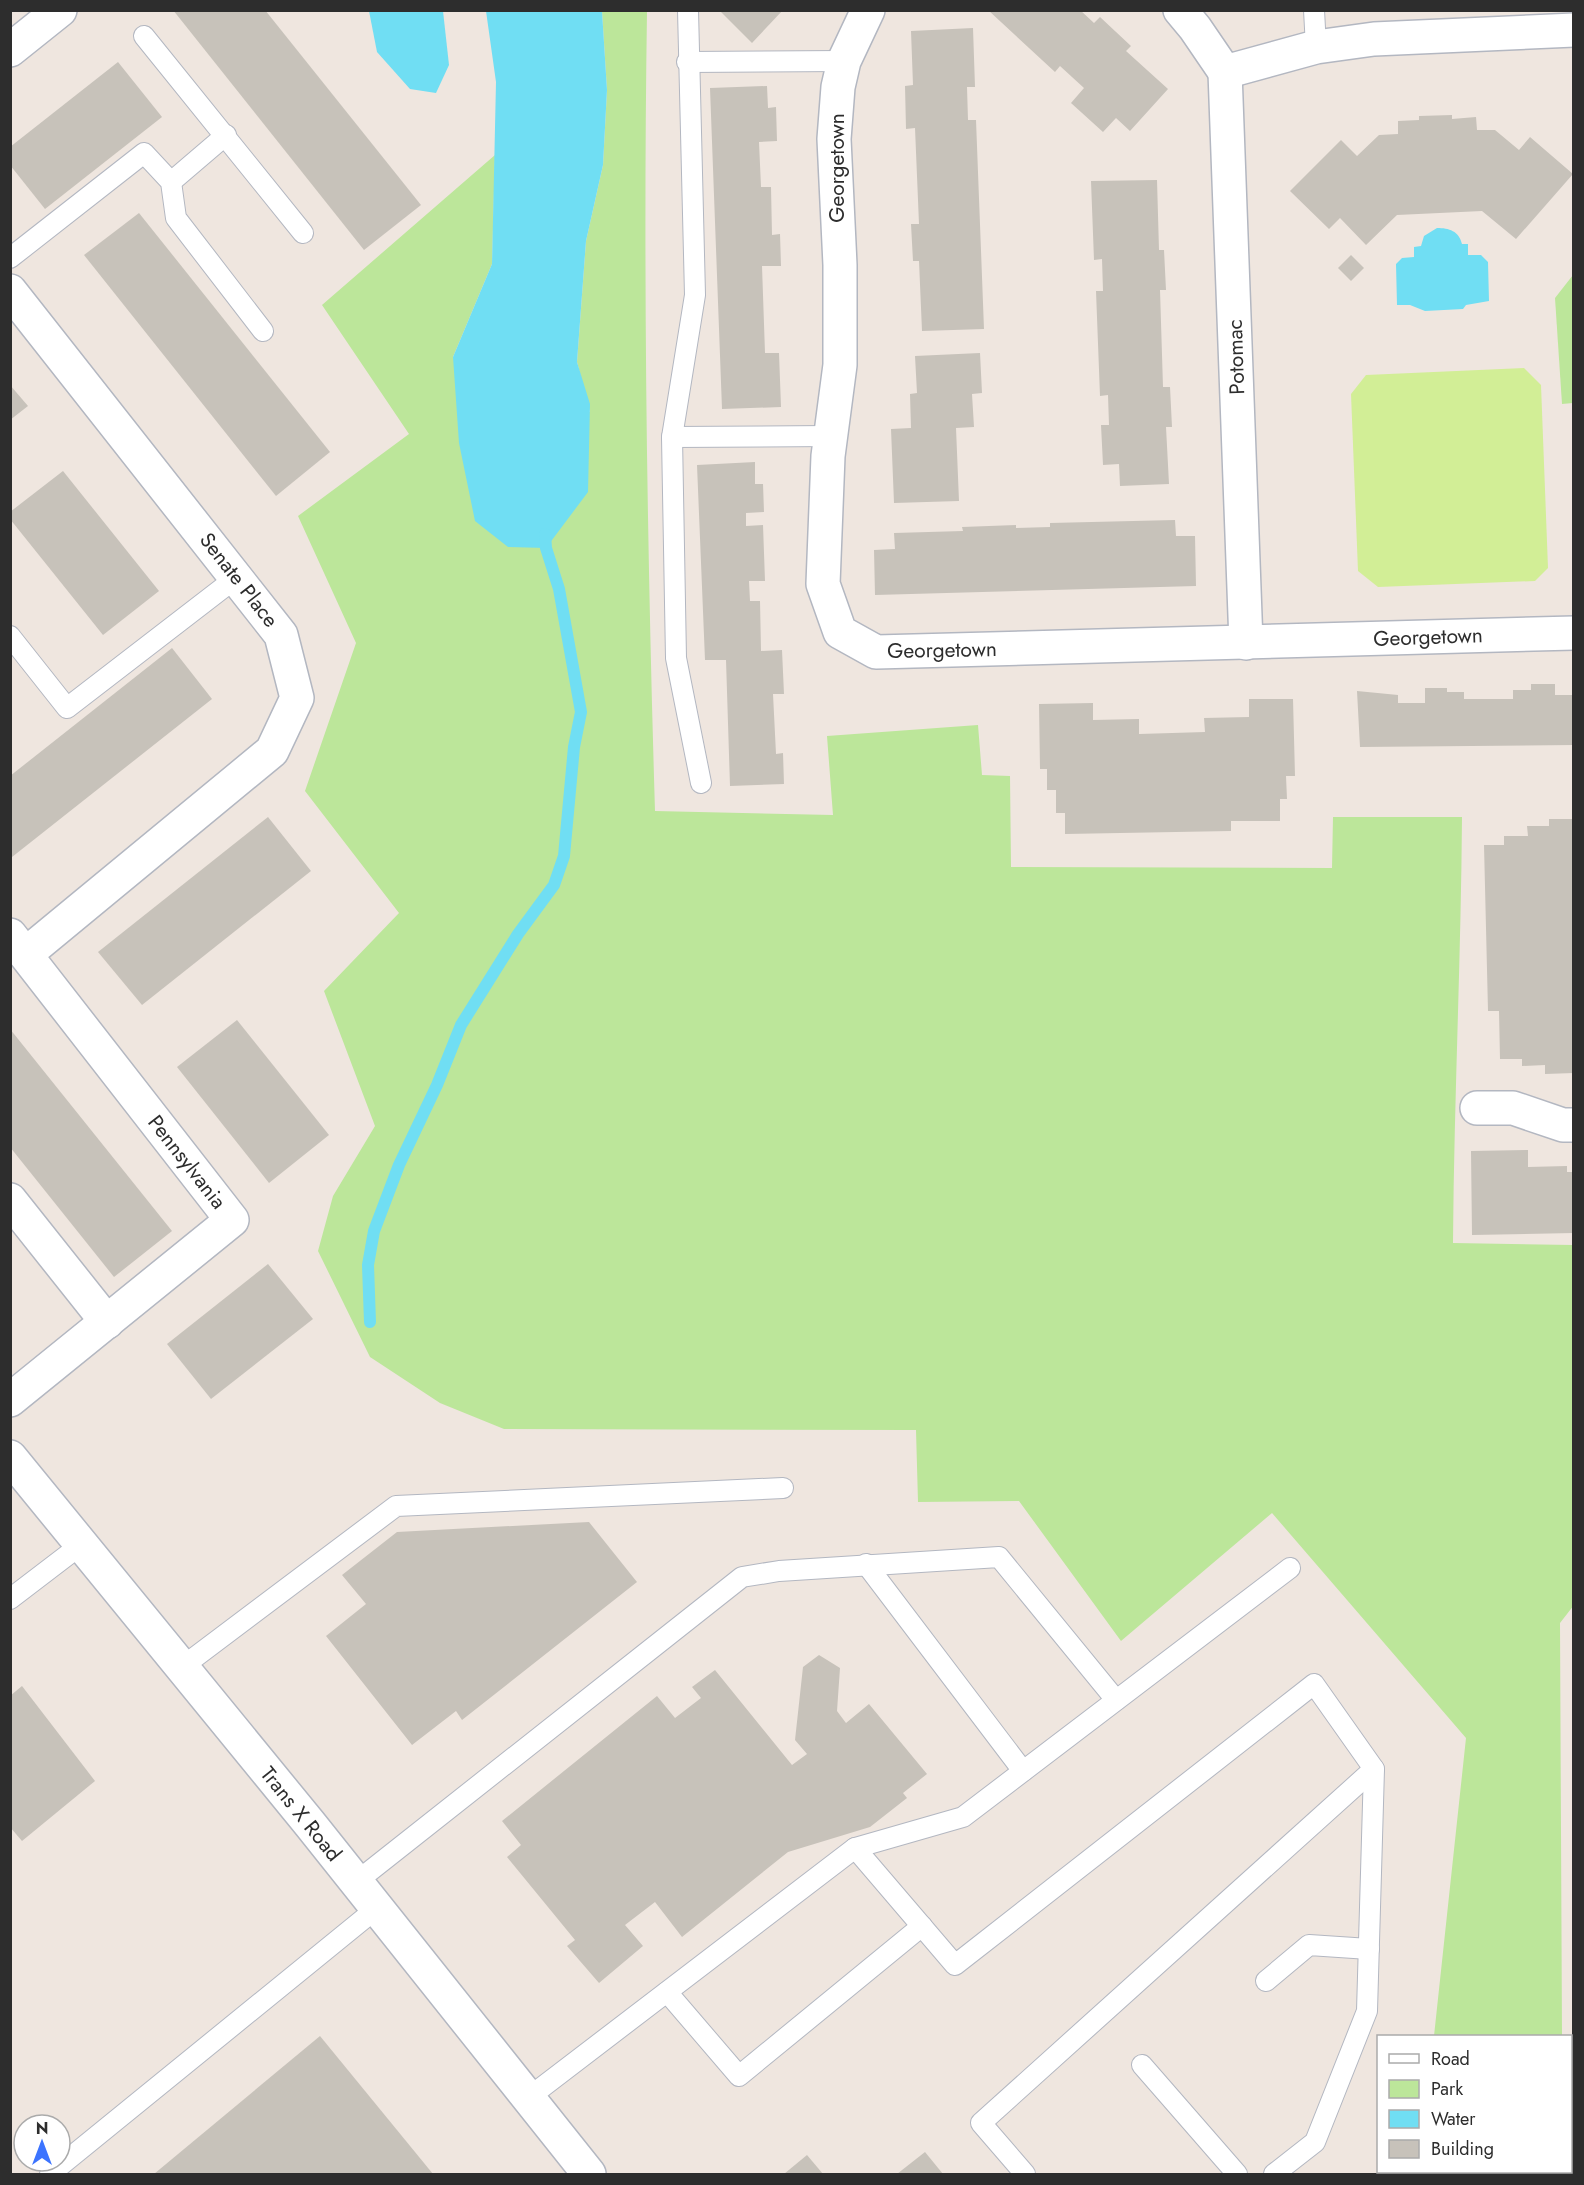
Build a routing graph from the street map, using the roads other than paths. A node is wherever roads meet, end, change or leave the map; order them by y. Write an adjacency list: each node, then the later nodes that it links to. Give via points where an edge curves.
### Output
1 (688, 10): 11 (lane)
2 (868, 10): 10 (street, Georgetown)
3 (1180, 10): 12 (street)
4 (1314, 10): 8 (lane)
5 (49, 14): 9 (street)
6 (1574, 30): 8 (street, via 1374,39)
7 (144, 36): 13 (lane)
8 (1316, 47): 12 (street)
9 (10, 50)
10 (844, 61): 11 (lane); 19 (street, Georgetown, via 834,139 840,365)
11 (687, 62): 20 (lane, via 695,295)
12 (1225, 72): 24 (street, Potomac)
13 (226, 135): 14 (lane); 15 (lane)
14 (171, 182): 16 (lane, via 144,153); 18 (lane, via 176,218)
15 (303, 233)
16 (10, 258)
17 (10, 291): 21 (street, Senate Place)
18 (263, 331)
19 (831, 436): 20 (lane); 24 (street, Georgetown, via 823,584 840,632 859,645 876,652)
20 (672, 437): 25 (lane, via 676,658)
21 (237, 577): 23 (lane, via 67,708); 26 (street, Senate Place, via 281,635 297,698 272,751)
22 (1574, 633): 24 (street, Georgetown)
23 (10, 636)
24 (1246, 643)
25 (701, 783)
26 (18, 945): 30 (street, Pennsylvania, via 232,1220)
27 (1477, 1108): 28 (street, via 1513,1108)
28 (1574, 1125)
29 (10, 1200): 30 (street)
30 (107, 1322): 31 (street, Pennsylvania)
31 (10, 1400)
32 (10, 1456): 34 (street, Trans X Road)
33 (783, 1488): 38 (lane, via 396,1506)
34 (82, 1544): 37 (lane); 38 (street, Trans X Road)
35 (866, 1564): 39 (lane, via 999,1557); 41 (lane); 43 (lane, via 742,1577)
36 (1290, 1568): 39 (lane)
37 (10, 1599)
38 (182, 1667): 43 (street, Trans X Road)
39 (1116, 1700): 41 (lane)
40 (1374, 1769): 45 (lane, via 1314,1684 955,1965); 46 (lane); 53 (lane, via 981,2123)
41 (1023, 1771): 42 (lane, via 963,1817)
42 (855, 1848): 45 (lane); 48 (lane)
43 (356, 1882): 44 (street, Trans X Road)
44 (377, 1908): 50 (street, Trans X Road); 51 (lane)
45 (922, 1926): 48 (lane, via 739,2076)
46 (1369, 1949): 47 (lane, via 1309,1944); 55 (lane, via 1367,2011 1315,2142)
47 (1266, 1981)
48 (667, 1992): 50 (lane)
49 (1142, 2065): 54 (lane)
50 (528, 2098): 52 (street, Trans X Road)
51 (50, 2175)
52 (589, 2175)
53 (1025, 2175)
54 (1237, 2175)
55 (1274, 2175)

